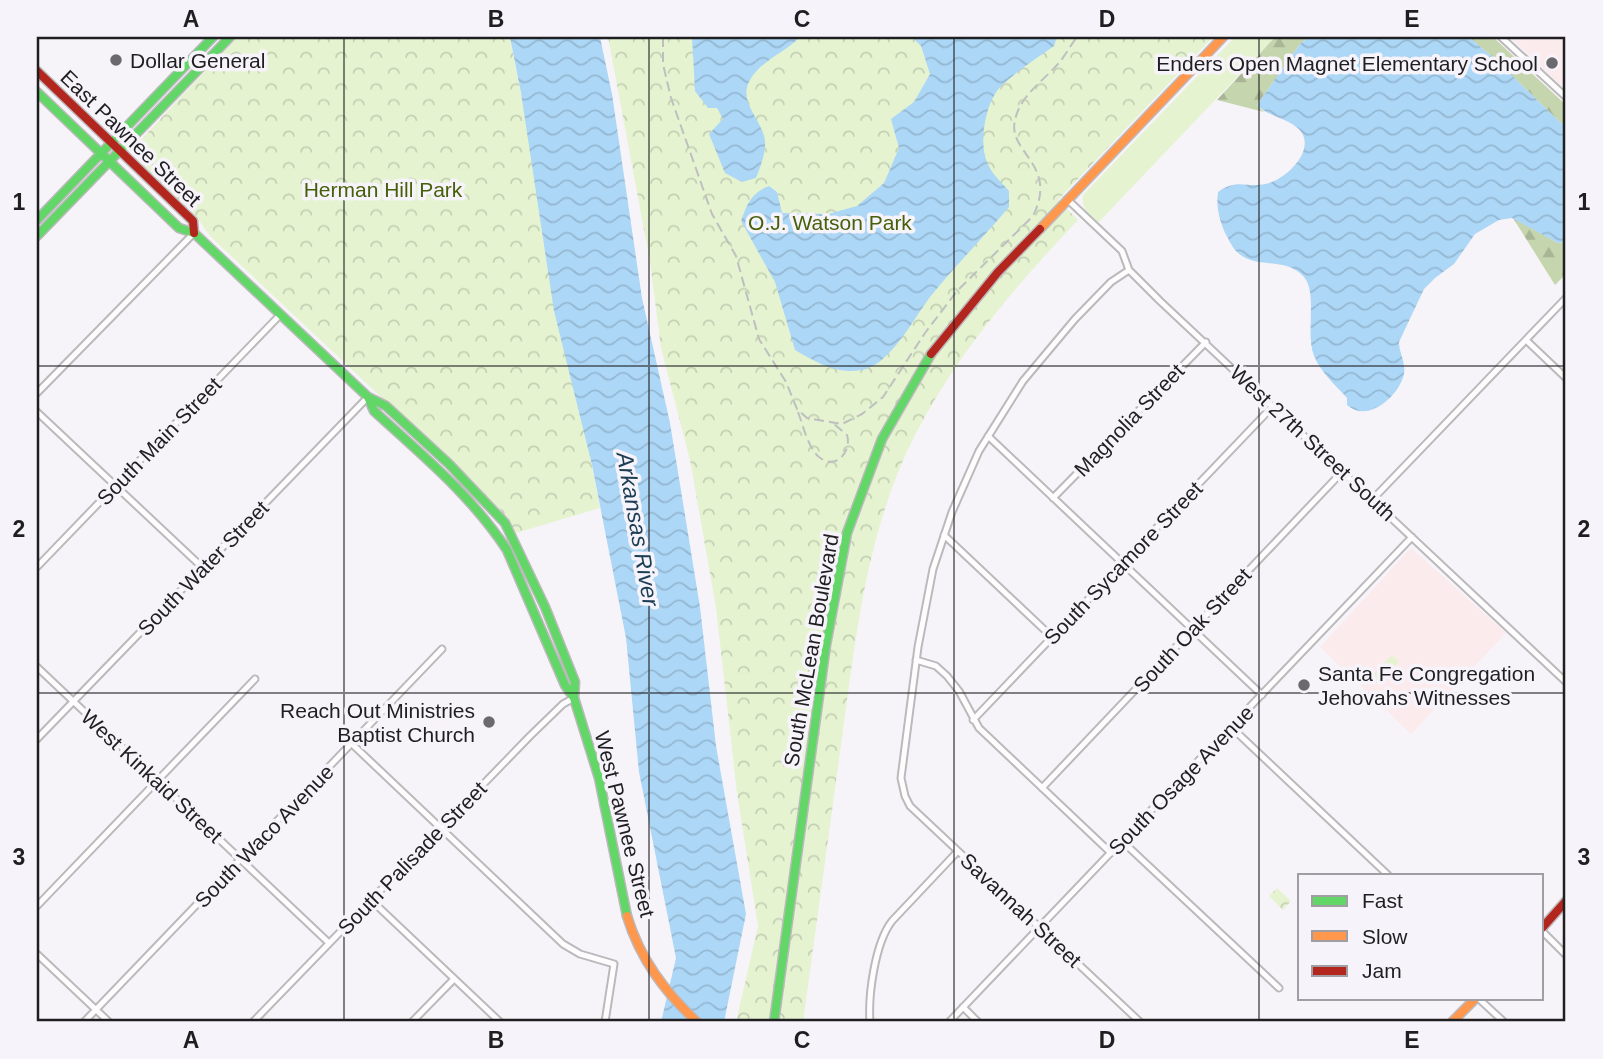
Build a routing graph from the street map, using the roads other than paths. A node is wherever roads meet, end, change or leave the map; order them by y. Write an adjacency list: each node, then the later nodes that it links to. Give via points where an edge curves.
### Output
1 (213, 37): 8 (main road)
2 (230, 37): 9 (main road)
3 (1223, 37): 12 (main road, South McLean Boulevard)
4 (1501, 37): 7 (street)
5 (37, 71): 8 (main road, East Pawnee Street)
6 (37, 92): 10 (main road, East Pawnee Street)
7 (1566, 97)
8 (111, 142): 9 (main road, East Pawnee Street); 10 (main road)
9 (121, 151): 11 (main road); 14 (main road, East Pawnee Street, via 193,221)
10 (99, 153): 11 (main road, East Pawnee Street); 13 (main road)
11 (108, 163): 14 (main road, East Pawnee Street, via 179,228); 15 (main road)
12 (1068, 199): 16 (street, West 27th Street South, via 1122,251); 80 (main road, South McLean Boulevard, via 936,345 882,439 847,533 826,645)
13 (37, 220)
14 (194, 233): 18 (main road, East Pawnee Street); 22 (street)
15 (37, 236)
16 (1129, 270): 20 (street, West 27th Street South); 26 (street, via 1075,319 1023,381)
17 (1566, 298): 19 (street)
18 (280, 315): 23 (main road, West Pawnee Street); 28 (street, South Main Street)
19 (1526, 340): 21 (street); 30 (street)
20 (1206, 342): 24 (street, West 27th Street South); 29 (street, Magnolia Street)
21 (1566, 378)
22 (37, 393)
23 (368, 397): 35 (street, South Water Street); 44 (main road, West Pawnee Street, via 386,406 505,523 575,682)
24 (1273, 406): 27 (street, West 27th Street South); 33 (street, South Sycamore Street)
25 (37, 412): 28 (street)
26 (988, 436): 29 (street); 31 (street)
27 (1342, 472): 30 (street, West 27th Street South); 36 (street, South Oak Street)
28 (115, 486): 34 (street, South Main Street); 35 (street)
29 (1053, 498): 33 (street)
30 (1372, 500): 32 (street, West 27th Street South)
31 (944, 535): 37 (street); 39 (street)
32 (1412, 537): 42 (street, West 27th Street South); 43 (street, South Osage Avenue)
33 (1122, 564): 36 (street); 37 (street, South Sycamore Street)
34 (37, 567)
35 (203, 568): 45 (street, South Water Street)
36 (1192, 629): 43 (street); 51 (street, South Oak Street)
37 (1052, 637): 46 (street, South Sycamore Street)
38 (443, 649): 49 (street, South Waco Avenue)
39 (916, 660): 46 (street, via 936,666 947,676); 54 (street, Savannah Street, via 901,778 910,806)
40 (37, 667): 45 (street, West Kinkaid Street)
41 (256, 679): 50 (street)
42 (1566, 682)
43 (1262, 695): 47 (street, South Osage Avenue)
44 (574, 698): 52 (street, South Palisade Street); 79 (main road, West Pawnee Street, via 599,778 628,919 647,964)
45 (74, 701): 48 (street, South Water Street); 50 (street, West Kinkaid Street)
46 (973, 720): 51 (street)
47 (1231, 727): 53 (street, South Osage Avenue); 57 (street)
48 (37, 739)
49 (352, 744): 52 (street); 56 (street, South Waco Avenue)
50 (158, 781): 56 (street, West Kinkaid Street); 60 (street)
51 (1042, 788): 55 (street)
52 (440, 828): 58 (street, South Palisade Street); 78 (street, via 563,944 614,964)
53 (1122, 841): 55 (street, South Osage Avenue); 68 (street)
54 (958, 851): 61 (street, Savannah Street); 81 (street, via 883,934)
55 (1111, 853): 61 (street, South Osage Avenue)
56 (241, 860): 64 (street, West Kinkaid Street); 72 (street, South Waco Avenue)
57 (1387, 874)
58 (371, 900): 64 (street, South Palisade Street); 67 (street)
59 (1566, 901): 62 (main road)
60 (37, 906)
61 (1040, 928): 71 (street, South Osage Avenue); 84 (street, Savannah Street)
62 (1544, 928)
63 (1544, 932): 66 (street)
64 (329, 943): 75 (street, South Palisade Street)
65 (37, 954): 72 (street)
66 (1566, 955)
67 (454, 979): 76 (street); 77 (street)
68 (1279, 988)
69 (1475, 1000): 85 (main road)
70 (1479, 1000): 86 (street)
71 (962, 1007): 82 (street, South Osage Avenue); 83 (street)
72 (96, 1010): 73 (street, South Waco Avenue); 74 (street)
73 (84, 1022)
74 (108, 1022)
75 (253, 1022)
76 (412, 1022)
77 (500, 1022)
78 (605, 1022)
79 (697, 1022)
80 (774, 1022)
81 (870, 1022)
82 (949, 1022)
83 (978, 1022)
84 (1140, 1022)
85 (1452, 1022)
86 (1504, 1022)

